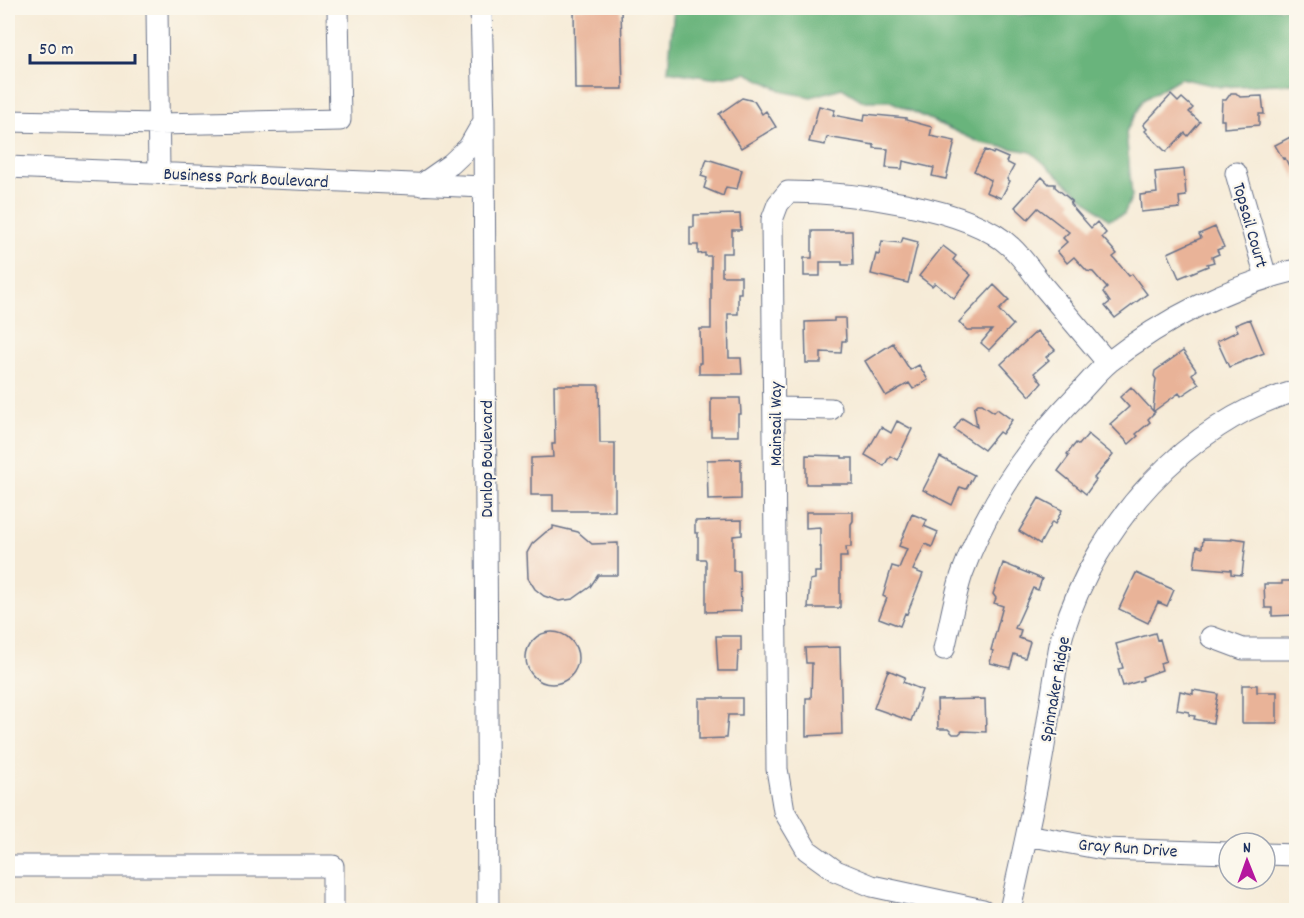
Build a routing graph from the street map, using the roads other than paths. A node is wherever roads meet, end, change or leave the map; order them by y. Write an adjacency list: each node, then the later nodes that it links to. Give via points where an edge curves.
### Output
1 (158, 8): 6 (street)
2 (338, 8): 6 (street, via 340,120)
3 (481, 8): 4 (street, Dunlop Boulevard)
4 (484, 120): 10 (street, via 469,147); 11 (street, Dunlop Boulevard)
5 (8, 121): 6 (street)
6 (160, 124): 8 (street)
7 (8, 167): 8 (street, Business Park Boulevard)
8 (159, 173): 10 (street, Business Park Boulevard)
9 (1236, 173): 13 (street, Topsail Court)
10 (421, 185): 11 (street, Business Park Boulevard)
11 (484, 187): 27 (street, Dunlop Boulevard)
12 (1296, 270): 13 (street)
13 (1266, 277): 14 (street, via 1189,311)
14 (1108, 363): 16 (street, Mainsail Way, via 1011,246 981,227 943,212 910,205 788,192 772,220); 19 (street, via 1034,442 997,498 962,576)
15 (1296, 391): 21 (street, Spinnaker Ridge, via 1247,410 1179,456 1128,509 1105,542 1081,584 1062,635)
16 (775, 408): 17 (street); 28 (street, Mainsail Way, via 777,769 784,811 807,850 836,872 872,886)
17 (831, 409)
18 (1211, 637): 20 (street, via 1243,649)
19 (944, 649)
20 (1296, 650)
21 (1027, 835): 22 (street, Gray Run Drive, via 1103,849); 29 (street, Spinnaker Ridge)
22 (1217, 853)
23 (1277, 854): 24 (street)
24 (1296, 855)
25 (8, 866): 26 (street, via 333,866)
26 (333, 910)
27 (488, 910)
28 (983, 910)
29 (1010, 910)

